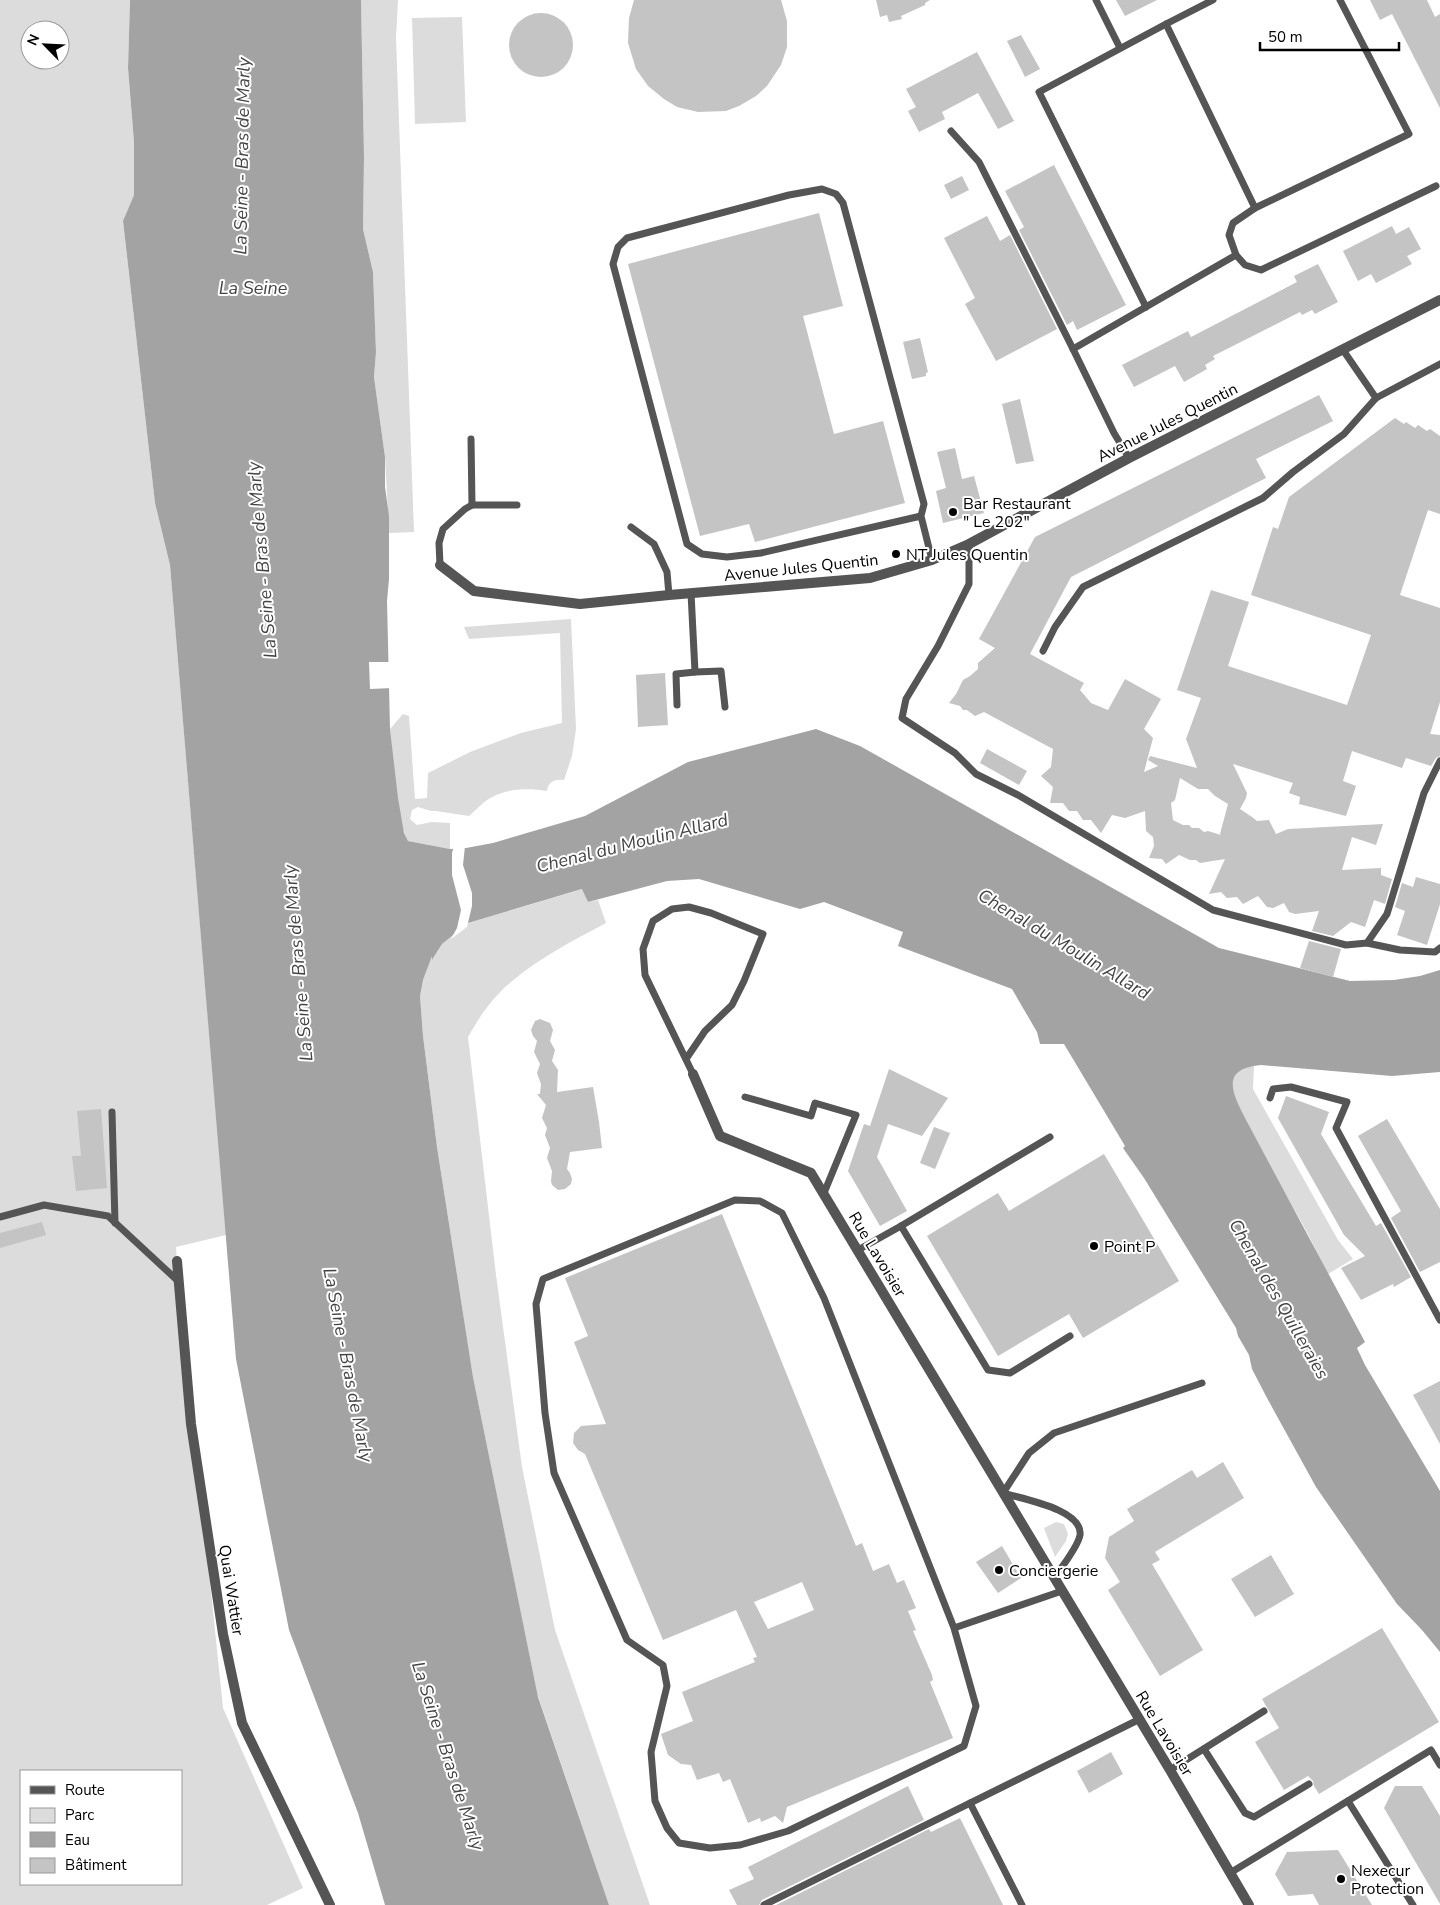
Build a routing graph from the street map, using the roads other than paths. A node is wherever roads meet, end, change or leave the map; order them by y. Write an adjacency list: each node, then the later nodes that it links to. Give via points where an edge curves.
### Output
1 (1096, 0): 5 (lane)
2 (1213, 0): 4 (lane)
3 (1340, 0): 8 (lane, via 1409,134)
4 (1166, 24): 5 (lane); 8 (lane)
5 (1120, 48): 11 (lane, via 1039,92)
6 (952, 130): 12 (lane, via 979,162)
7 (1436, 186): 9 (lane, via 1261,270 1245,265)
8 (1254, 208): 9 (lane, via 1232,223 1229,235)
9 (1236, 255): 11 (lane)
10 (1440, 300): 13 (street, Avenue Jules Quentin)
11 (1146, 307): 12 (lane)
12 (1073, 348): 17 (lane)
13 (1343, 350): 15 (lane); 17 (street, Avenue Jules Quentin)
14 (1440, 364): 15 (lane)
15 (1376, 398): 27 (lane, via 1344,434 1263,498 1083,588 1055,627)
16 (470, 439): 18 (lane)
17 (1129, 458): 22 (street, Avenue Jules Quentin)
18 (472, 505): 19 (lane); 24 (lane, via 443,529 439,543)
19 (517, 505)
20 (921, 516): 20 (lane, via 924,504 844,203 836,194 822,189 789,195 627,238 618,247 613,264 687,544 702,554 726,557 761,553); 23 (lane)
21 (631, 527): 26 (lane, via 654,544 667,572)
22 (970, 544): 23 (street, Avenue Jules Quentin); 32 (lane, via 969,584 938,646 906,699 902,718 955,753 976,774 1018,795 1213,910 1346,945)
23 (932, 560): 25 (street, Avenue Jules Quentin, via 870,578)
24 (440, 565): 26 (street, Avenue Jules Quentin, via 474,591 580,604)
25 (690, 593): 26 (street, Avenue Jules Quentin); 28 (lane)
26 (669, 595)
27 (1043, 651)
28 (695, 672): 29 (lane, via 676,674); 30 (lane, via 721,671)
29 (678, 705)
30 (725, 707)
31 (1440, 761): 32 (lane, via 1424,793 1387,914)
32 (1368, 943): 33 (lane, via 1400,950 1434,952)
33 (1440, 948)
34 (686, 1058): 34 (lane, via 732,1004 763,934 689,907 672,909 653,921 643,949 645,975); 35 (lane)
35 (693, 1074): 40 (street, Rue Lavoisier, via 720,1136 811,1173)
36 (745, 1097): 40 (lane, via 811,1116 815,1103 856,1115)
37 (1270, 1098): 47 (lane, via 1273,1089 1291,1087 1347,1102 1336,1128)
38 (112, 1112): 42 (lane)
39 (1050, 1136): 43 (lane)
40 (824, 1193): 44 (street, Rue Lavoisier)
41 (0, 1217): 42 (lane, via 44,1205 108,1216)
42 (116, 1223): 46 (lane)
43 (901, 1226): 44 (lane); 48 (lane, via 988,1370 1010,1373)
44 (858, 1250): 50 (street, Rue Lavoisier)
45 (177, 1261): 46 (street, Quai Wattier)
46 (178, 1282): 63 (street, Quai Wattier, via 191,1424 224,1634 242,1723)
47 (1440, 1320)
48 (1070, 1336)
49 (1202, 1383): 50 (lane, via 1054,1433 1029,1453)
50 (1003, 1493): 51 (street, Rue Lavoisier); 51 (lane, via 1059,1510 1075,1520 1080,1536)
51 (1054, 1578): 52 (street, Rue Lavoisier)
52 (1062, 1591): 53 (lane); 55 (street, Rue Lavoisier)
53 (954, 1628): 53 (lane, via 824,1298 782,1213 760,1201 734,1200 543,1279 536,1304 554,1473 627,1640 663,1665 667,1686 651,1752 655,1801 666,1828 679,1843 710,1848 740,1845 788,1831 964,1746 976,1706)
54 (1264, 1711): 56 (lane)
55 (1140, 1720): 58 (street, Rue Lavoisier); 61 (lane)
56 (1204, 1749): 58 (lane); 59 (lane, via 1245,1813 1254,1817)
57 (1440, 1765): 60 (lane, via 1431,1750)
58 (1170, 1770): 62 (street, Rue Lavoisier)
59 (1309, 1784)
60 (1348, 1801): 62 (lane); 67 (lane)
61 (970, 1803): 64 (lane); 65 (lane)
62 (1230, 1873): 66 (street, Rue Lavoisier)
63 (330, 1905)
64 (764, 1905)
65 (1022, 1905)
66 (1249, 1905)
67 (1413, 1905)

